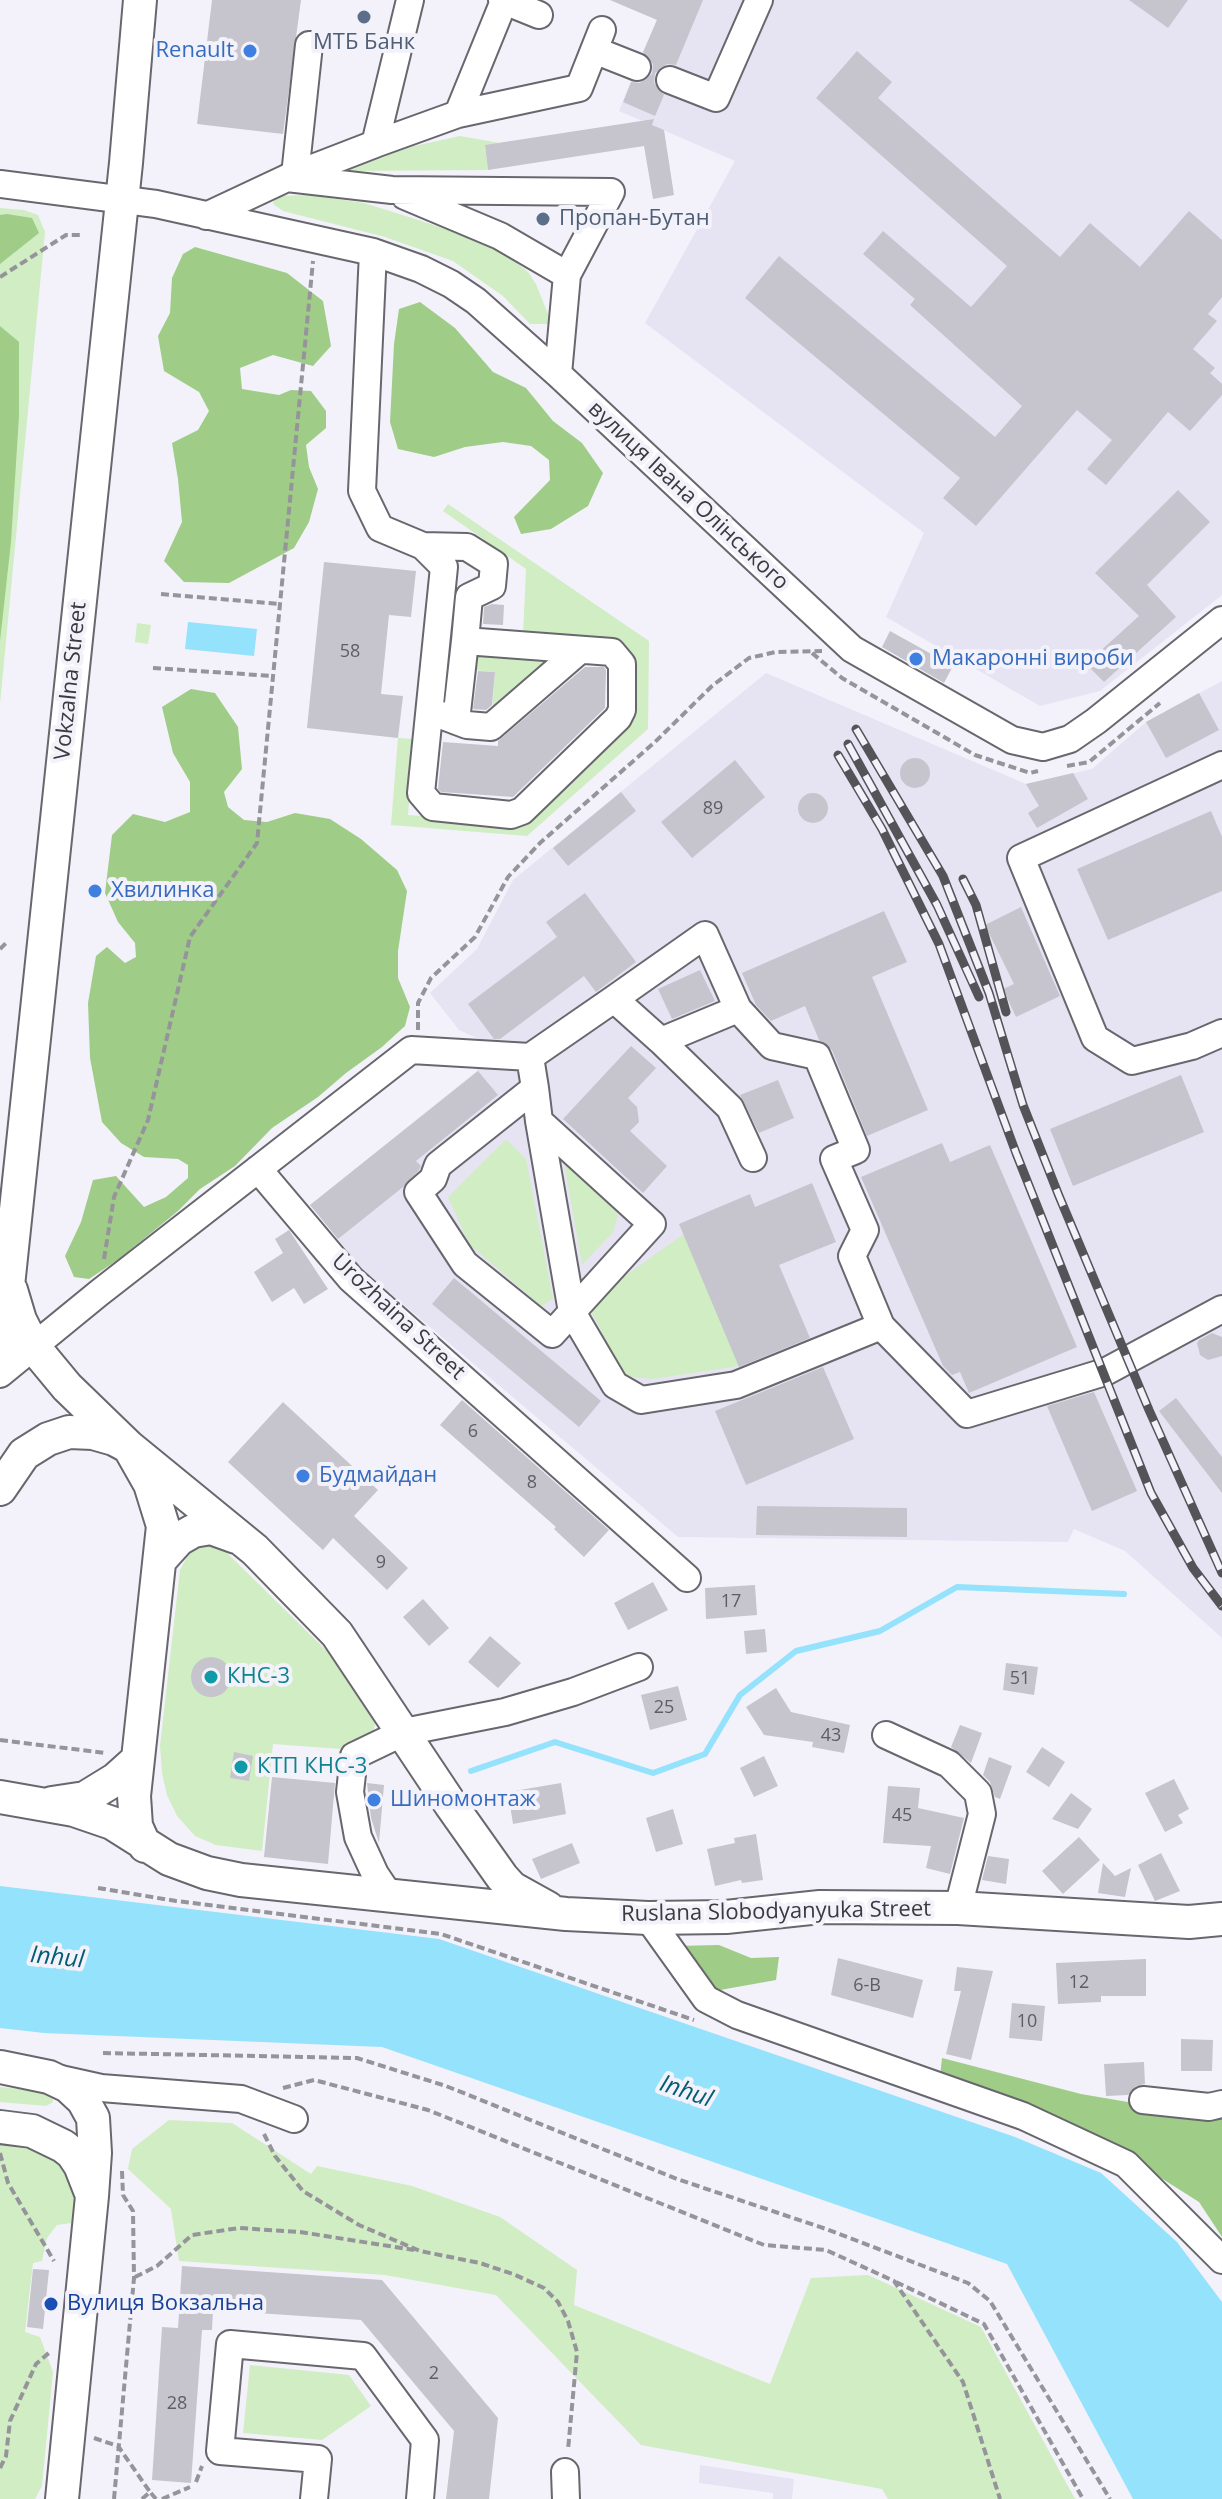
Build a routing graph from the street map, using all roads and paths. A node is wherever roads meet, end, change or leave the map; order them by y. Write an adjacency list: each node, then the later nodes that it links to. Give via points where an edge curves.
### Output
1 (140, 0): 14 (main road, Vokzalna Street)
2 (410, 0): 10 (street)
3 (503, 0): 5 (street); 9 (street)
4 (759, 0): 8 (street, via 716,98)
5 (539, 15)
6 (309, 45): 11 (street)
7 (637, 67): 9 (street, via 598,40 579,88)
8 (670, 80)
9 (458, 114): 10 (street)
10 (375, 144): 11 (street)
11 (291, 177): 13 (street); 15 (street)
12 (0, 184): 14 (street, вулиця Івана Олінського)
13 (392, 190): 19 (street, via 500,236); 19 (street, via 611,192)
14 (121, 200): 15 (street, вулиця Івана Олінського); 46 (main road, Vokzalna Street)
15 (206, 216): 17 (street, вулиця Івана Олінського)
16 (80, 235): 20 (path, via 66,235)
17 (315, 239): 18 (street, вулиця Івана Олінського); 24 (path)
18 (373, 252): 21 (street, вулиця Івана Олінського, via 421,269 476,301); 22 (street, via 362,491 380,528)
19 (567, 275): 21 (street)
20 (0, 277)
21 (558, 374): 27 (street, вулиця Івана Олінського)
22 (423, 546): 26 (street, via 467,547 494,564 492,586 469,597); 31 (street, via 444,567)
23 (161, 594): 24 (path)
24 (280, 604): 30 (path)
25 (1222, 620): 27 (street, вулиця Івана Олінського, via 1096,721 1070,739 1043,747 1012,740)
26 (465, 641): 28 (street); 32 (street)
27 (852, 649): 40 (path, via 749,658 712,686 508,877 475,937 431,978 418,1003 418,1034)
28 (580, 650): 31 (street, via 612,652 622,664 622,710 522,811 511,815 433,807 421,793); 32 (street, via 491,727)
29 (153, 668): 30 (path)
30 (273, 676): 47 (path, via 257,843 190,937 148,1120 114,1197)
31 (430, 711): 32 (street)
32 (456, 721)
33 (1222, 765): 38 (street, via 1021,858 1095,1038 1132,1061)
34 (6, 943): 35 (path)
35 (0, 949)
36 (614, 999): 37 (street, via 705,935); 39 (street); 41 (street)
37 (738, 1009): 39 (street); 50 (street, via 772,1046 817,1056 856,1150 834,1159 865,1230 852,1256)
38 (1222, 1033)
39 (661, 1041): 44 (street, via 730,1108)
40 (411, 1050): 41 (street); 45 (street)
41 (530, 1057): 42 (street)
42 (535, 1088): 43 (street); 49 (street, via 438,1165 433,1179 418,1192 465,1264 552,1334)
43 (539, 1121): 49 (street); 49 (street, via 652,1224)
44 (753, 1158)
45 (258, 1169): 47 (street); 58 (street, Urozhaina Street, via 351,1279)
46 (5, 1291): 51 (main road); 52 (main road, Vokzalna Street)
47 (99, 1293): 51 (street)
48 (1222, 1309): 50 (street, via 1105,1372 967,1414)
49 (572, 1312): 50 (street, via 615,1385 641,1400 736,1385)
50 (881, 1326)
51 (33, 1346): 53 (street); 54 (main road)
52 (0, 1362)
53 (0, 1374)
54 (129, 1447): 55 (main road, via 93,1433 69,1432 24,1454); 56 (main road); 57 (main road, via 158,1507)
55 (0, 1489)
56 (255, 1550): 57 (main road, via 231,1533 211,1528 179,1539); 60 (main road, via 337,1634)
57 (161, 1559): 63 (main road)
58 (687, 1578)
59 (639, 1667): 60 (street, via 505,1712)
60 (404, 1732): 68 (street, via 354,1756 350,1792 358,1837); 70 (main road, via 502,1877 530,1900)
61 (886, 1735): 69 (street, via 949,1764 978,1793 982,1814)
62 (0, 1740): 63 (path)
63 (127, 1758): 65 (main road, via 116,1779 85,1798); 66 (main road, via 136,1826)
64 (0, 1797): 65 (main road)
65 (40, 1803): 66 (main road, Ruslana Slobodyanyuka Street, via 112,1823)
66 (145, 1846): 68 (main road, Ruslana Slobodyanyuka Street, via 179,1863 241,1880)
67 (98, 1888): 73 (path, via 441,1934 706,2024)
68 (389, 1895): 70 (main road, Ruslana Slobodyanyuka Street)
69 (958, 1908): 71 (main road, Ruslana Slobodyanyuka Street, via 820,1907); 72 (main road, Ruslana Slobodyanyuka Street, via 1145,1921)
70 (566, 1914): 71 (main road, Ruslana Slobodyanyuka Street)
71 (648, 1918): 73 (street, via 706,1999)
72 (1222, 1919)
73 (737, 2015): 88 (street, via 1023,2116 1126,2164)
74 (103, 2053): 108 (path, via 357,2058 446,2086 677,2179 968,2283 990,2301)
75 (0, 2067): 76 (main road)
76 (49, 2077): 77 (street, via 101,2088); 85 (main road, via 68,2086 93,2118)
77 (241, 2099): 80 (street); 87 (path, via 303,2191 359,2225); 91 (path, via 314,2080 428,2110 764,2245 826,2250)
78 (1143, 2100): 79 (street)
79 (1222, 2104)
80 (294, 2119)
81 (0, 2127): 85 (main road, via 32,2131 63,2146 80,2165)
82 (0, 2152): 84 (path)
83 (0, 2182): 84 (path)
84 (8, 2183): 89 (path)
85 (92, 2196): 99 (main road)
86 (133, 2211): 90 (path)
87 (420, 2251): 90 (path, via 239,2228 192,2235 157,2266); 96 (path, via 513,2274 544,2288 558,2302 577,2352)
88 (1222, 2260)
89 (54, 2261)
90 (134, 2278): 94 (path)
91 (894, 2281): 106 (path, via 963,2382); 107 (path, via 984,2324)
92 (53, 2350): 95 (path, via 36,2364 10,2421)
93 (88, 2437): 94 (path)
94 (118, 2446): 98 (path); 100 (path)
95 (0, 2468)
96 (565, 2472): 105 (street)
97 (190, 2487): 102 (path)
98 (150, 2492): 101 (path); 102 (path)
99 (62, 2499)
100 (114, 2499)
101 (142, 2499)
102 (159, 2499)
103 (314, 2499): 104 (street, via 318,2459 220,2451 230,2344 363,2356 425,2440)
104 (420, 2499)
105 (566, 2499)
106 (1000, 2499)
107 (1083, 2499)
108 (1110, 2499)

